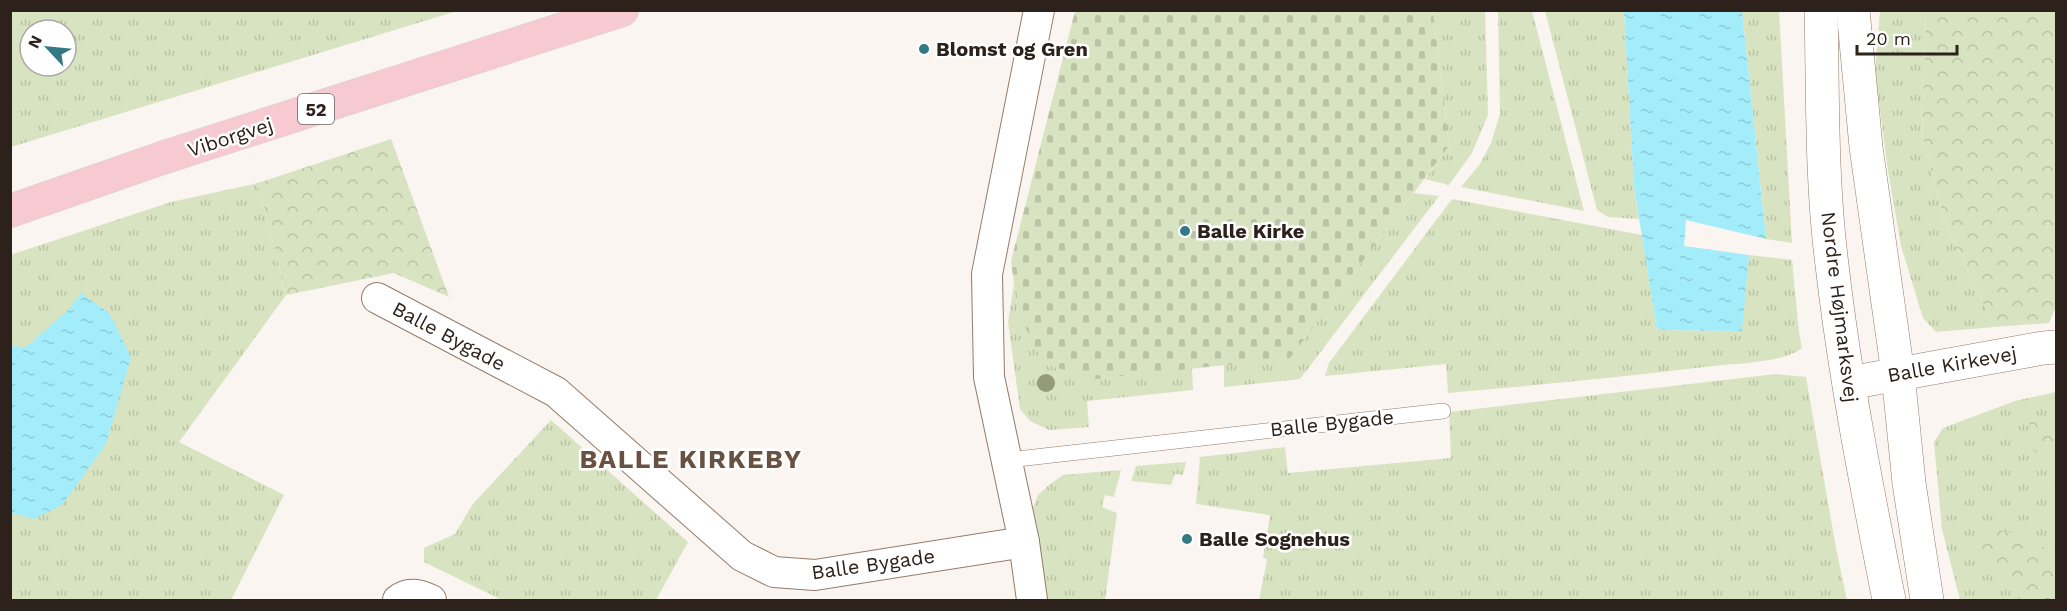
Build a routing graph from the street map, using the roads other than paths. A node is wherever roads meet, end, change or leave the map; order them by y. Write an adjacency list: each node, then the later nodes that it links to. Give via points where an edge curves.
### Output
1 (622, 10): 5 (main road, Viborgvej / 52)
2 (1039, 10): 11 (street, via 987,274 989,376)
3 (1821, 10): 9 (street, Nordre Højmarksvej, via 1831,263)
4 (1853, 10): 8 (street, via 1866,147)
5 (10, 211)
6 (377, 298): 12 (street, Balle Bygade, via 556,392 742,556 774,572 815,575)
7 (2056, 347): 8 (street, Balle Kirkevej)
8 (1898, 374): 9 (street, Balle Kirkevej); 17 (street)
9 (1849, 383): 16 (street, Nordre Højmarksvej)
10 (1443, 411): 11 (lane, Balle Bygade)
11 (1008, 459): 12 (street)
12 (1024, 542): 15 (street)
13 (398, 600): 14 (street, via 418,594)
14 (431, 600)
15 (1032, 600)
16 (1889, 600)
17 (1927, 600)

